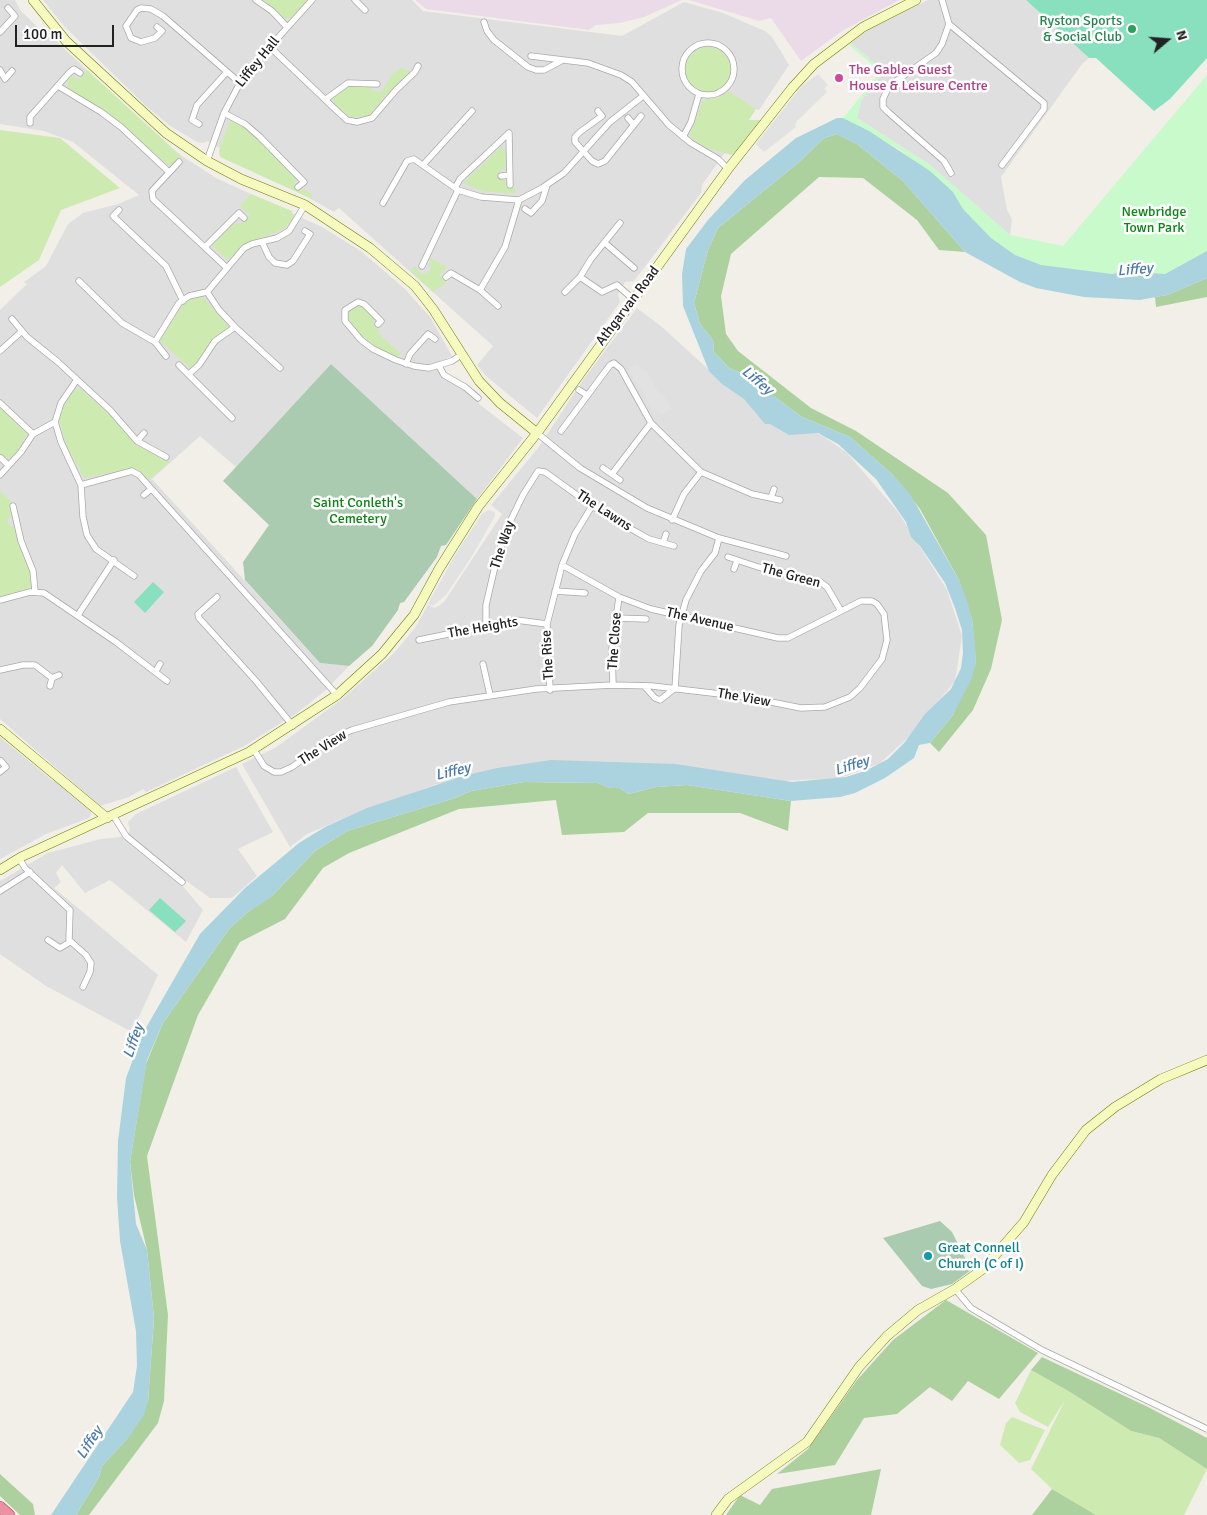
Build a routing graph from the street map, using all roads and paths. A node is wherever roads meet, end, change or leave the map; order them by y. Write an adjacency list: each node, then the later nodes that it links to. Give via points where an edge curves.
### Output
1 (33, 0): 38 (street, via 66,41 118,90 166,133)
2 (256, 0): 12 (street, via 272,11)
3 (312, 0): 12 (street, Liffey Hall)
4 (355, 0): 8 (street)
5 (916, 0): 44 (street, Athgarvan Road, via 863,27 814,64)
6 (942, 0): 10 (street)
7 (8, 8): 13 (street, via 15,16)
8 (365, 10)
9 (484, 22): 16 (street, via 486,31 494,40 536,70 544,70)
10 (948, 24): 42 (street, via 1044,103 1044,109); 43 (street, via 936,53 889,86 883,99 883,107)
11 (157, 27): 21 (street, via 162,31 155,38 141,42 131,38 126,26 137,10 151,9 186,35)
12 (286, 27): 14 (street, Liffey Hall)
13 (0, 32)
14 (270, 47): 22 (street, Liffey Hall); 27 (street)
15 (532, 56): 16 (street)
16 (563, 60): 26 (street, via 611,70 632,82)
17 (418, 66): 27 (street, via 372,118 356,122 347,120)
18 (0, 70): 19 (street, via 5,79)
19 (12, 71)
20 (80, 73): 24 (street, via 74,70)
21 (226, 73): 22 (street); 34 (street, via 197,105 192,120)
22 (240, 83): 30 (street, Liffey Hall)
23 (377, 84): 27 (street, via 348,83)
24 (58, 86): 33 (street, via 30,117); 45 (street, via 121,127)
25 (699, 94): 25 (street, via 683,78 683,61 700,44 717,44 730,54 733,78 718,94); 36 (street, via 691,122)
26 (643, 96): 36 (street); 37 (street, via 610,122)
27 (326, 99)
28 (472, 111): 41 (street)
29 (598, 111): 37 (street, via 602,116 575,137 575,142)
30 (224, 113): 38 (street, Liffey Hall); 51 (street, via 238,119 260,137 304,182)
31 (641, 116): 35 (street)
32 (628, 118): 35 (street)
33 (30, 123)
34 (199, 124)
35 (634, 125): 37 (street, via 601,164 592,161)
36 (682, 137): 44 (street, via 718,159)
37 (584, 152): 50 (street)
38 (207, 161): 55 (street)
39 (178, 162): 45 (street)
40 (953, 163): 43 (street)
41 (423, 165): 52 (street); 54 (street, via 414,159 407,161)
42 (1002, 165)
43 (947, 166): 46 (street)
44 (728, 170): 73 (street, Athgarvan Road)
45 (169, 172): 63 (street, via 152,191 153,199)
46 (951, 173)
47 (510, 175): 48 (street); 49 (street); 52 (street, via 508,133 460,179)
48 (501, 176)
49 (510, 185)
50 (547, 185): 53 (street); 56 (street, via 542,202 531,213)
51 (298, 187)
52 (457, 189): 53 (street, via 481,197); 64 (street)
53 (519, 200): 70 (street, via 505,247)
54 (383, 203)
55 (305, 205): 61 (street, via 289,231); 83 (street, via 370,248 415,286)
56 (525, 209)
57 (119, 210): 74 (street, via 113,216 166,266)
58 (244, 218): 63 (street, via 239,213)
59 (620, 223): 62 (street)
60 (305, 231): 61 (street, via 310,234 287,265 275,263)
61 (262, 242): 66 (street, via 244,248)
62 (605, 243): 65 (street); 68 (street)
63 (205, 248): 66 (street)
64 (422, 266)
65 (631, 267)
66 (227, 268): 71 (street)
67 (446, 277): 70 (street, via 451,273)
68 (580, 277): 72 (street); 73 (street, via 597,291 617,285)
69 (79, 281): 81 (street, via 122,323)
70 (480, 290): 75 (street)
71 (207, 292): 74 (street); 78 (street)
72 (566, 292)
73 (634, 299): 99 (street, Athgarvan Road)
74 (183, 301): 81 (street)
75 (498, 306)
76 (12, 319): 79 (street)
77 (378, 324): 85 (street, via 381,321 364,304 353,304 345,310 345,321 361,340)
78 (235, 327): 88 (street); 89 (street, via 215,341)
79 (21, 332): 82 (street); 90 (street)
80 (435, 339): 85 (street, via 428,334 410,354)
81 (155, 342): 84 (street)
82 (0, 351)
83 (461, 355): 87 (street); 99 (street, via 492,395)
84 (166, 356)
85 (406, 364): 87 (street, via 429,368)
86 (179, 365): 89 (street)
87 (439, 366): 93 (street, via 444,375)
88 (280, 368)
89 (189, 374): 95 (street, via 194,383)
90 (76, 381): 96 (street, via 61,403); 102 (street, via 110,410)
91 (579, 390): 92 (street)
92 (587, 395): 97 (street, via 610,365 618,365); 98 (street)
93 (478, 398)
94 (0, 403): 101 (street)
95 (232, 418)
96 (54, 422): 101 (street); 112 (street)
97 (650, 423): 108 (street); 109 (street)
98 (561, 431)
99 (537, 432): 121 (street, via 596,479); 162 (street, Athgarvan Road, via 478,507 414,615 382,654)
100 (144, 433): 102 (street)
101 (33, 434): 105 (street)
102 (137, 441): 103 (street)
103 (166, 456)
104 (1, 458): 105 (street)
105 (8, 465): 110 (street)
106 (603, 468): 109 (street)
107 (538, 472): 119 (street, The Lawns, via 549,475); 146 (street, The Way, via 506,528 488,597)
108 (701, 472): 116 (street, via 752,494); 121 (street, via 684,494)
109 (612, 474): 111 (street)
110 (0, 475)
111 (620, 480)
112 (81, 485): 113 (street, via 132,471); 129 (street, via 87,535 96,549)
113 (151, 489): 115 (street); 162 (street)
114 (774, 489): 116 (street)
115 (144, 495)
116 (771, 498): 117 (street)
117 (780, 500)
118 (13, 506): 120 (street)
119 (592, 506): 125 (street, The Lawns); 131 (street, The Rise)
120 (15, 520): 122 (street); 134 (street, via 33,571)
121 (672, 520): 124 (street)
122 (8, 522)
123 (666, 534): 125 (street)
124 (719, 538): 128 (street); 142 (street, via 715,553 693,585)
125 (663, 543): 126 (street, The Lawns)
126 (674, 546)
127 (728, 556): 130 (street, The Green)
128 (786, 556)
129 (114, 560): 133 (street); 141 (street)
130 (737, 561): 132 (street); 140 (street, The Green, via 819,581 827,587)
131 (562, 565): 135 (street, The Rise); 138 (street, The Avenue)
132 (734, 569)
133 (134, 576)
134 (35, 591): 139 (street); 141 (street, via 51,596)
135 (555, 592): 136 (street); 145 (street, The Rise)
136 (585, 593)
137 (218, 597): 164 (street, via 198,614 199,618)
138 (619, 597): 142 (street, The Avenue); 143 (street, The Close)
139 (0, 600)
140 (841, 611): 142 (street, The Avenue, via 783,638); 160 (street, The View, via 861,601 872,601 884,614 888,631 885,649 876,669 850,697 825,707 801,708 746,697)
141 (78, 615): 153 (street)
142 (681, 616): 160 (street)
143 (615, 618): 144 (street); 157 (street, The Close)
144 (646, 619)
145 (547, 624): 146 (street, The Heights, via 516,620); 161 (street, The Rise)
146 (486, 626): 148 (street, The Heights)
147 (434, 628): 148 (street)
148 (435, 636): 149 (street, The Heights)
149 (419, 640)
150 (160, 664): 153 (street)
151 (483, 664): 163 (street)
152 (0, 670): 155 (street, via 23,664 35,665)
153 (156, 671): 156 (street)
154 (59, 675): 155 (street)
155 (52, 678): 158 (street)
156 (167, 681)
157 (613, 685): 159 (street, The View); 161 (street, The View)
158 (50, 686)
159 (644, 686): 160 (street, The View); 160 (street, via 660,700)
160 (675, 689)
161 (550, 690): 163 (street, The View)
162 (337, 695): 164 (street, Athgarvan Road)
163 (490, 695): 166 (street, The View, via 434,706 352,730 333,738 281,772 264,766)
164 (293, 726): 166 (street, Athgarvan Road)
165 (0, 728): 169 (street)
166 (254, 750): 169 (street, Athgarvan Road)
167 (1, 761): 168 (street, via 6,767)
168 (0, 772)
169 (110, 816): 170 (street, Athgarvan Road); 173 (street, via 126,836)
170 (19, 858): 171 (street, Athgarvan Road); 172 (street)
171 (0, 870)
172 (30, 872): 174 (street); 176 (street, via 70,910 67,935)
173 (182, 882)
174 (0, 891)
175 (48, 940): 176 (street, via 60,948)
176 (70, 942): 177 (street, via 91,963)
177 (83, 986)
178 (1207, 1060): 179 (street, via 1161,1079 1115,1107 1086,1130 1052,1175 1024,1222 984,1268)
179 (955, 1289): 180 (street, via 971,1308 1042,1350); 183 (street, via 918,1310 887,1336 859,1367 807,1442 728,1499)
180 (1207, 1429)
181 (0, 1507): 182 (highway)
182 (9, 1515)
183 (716, 1515)

